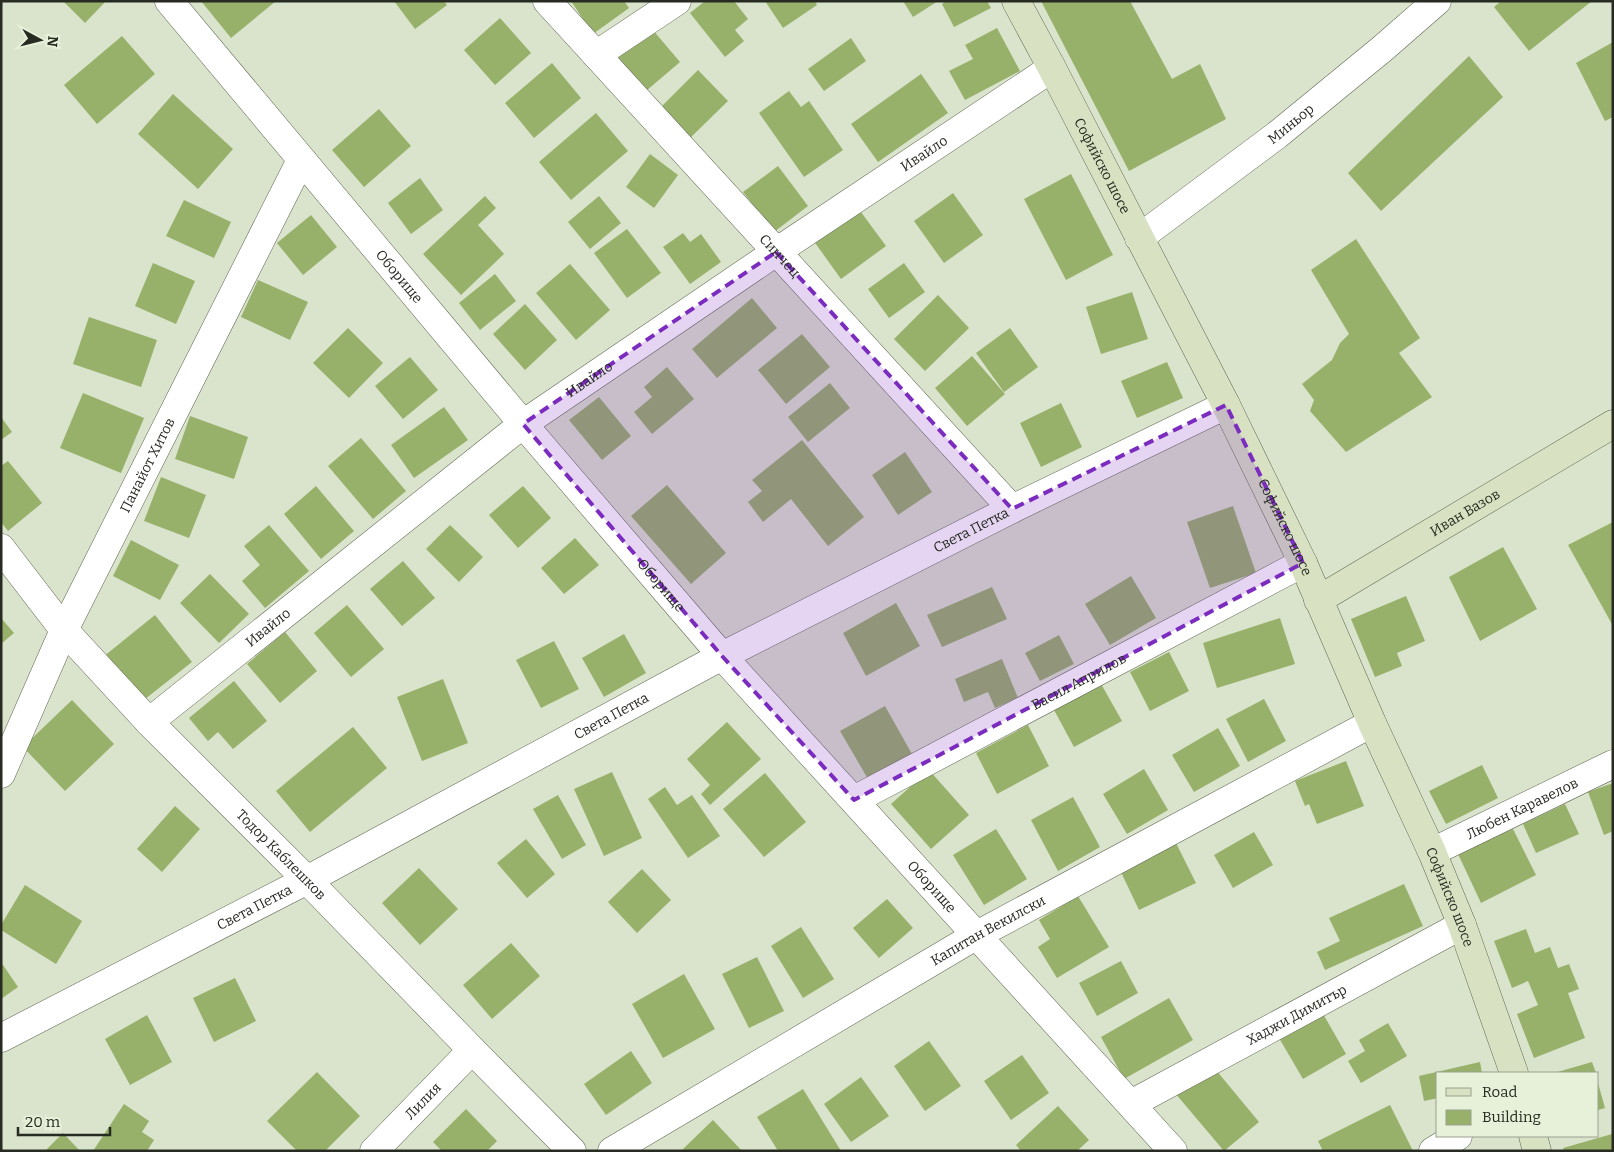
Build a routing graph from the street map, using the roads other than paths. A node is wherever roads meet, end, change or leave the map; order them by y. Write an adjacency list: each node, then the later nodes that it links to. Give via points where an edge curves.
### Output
1 (169, 1): 8 (street, Оборище)
2 (547, 1): 6 (street, Синчец)
3 (677, 1): 6 (street)
4 (1016, 1): 7 (main road, Софийско шосе)
5 (1438, 1): 9 (street, Миньор, via 1277,135)
6 (596, 55): 10 (street, Синчец)
7 (1052, 68): 9 (main road, Софийско шосе); 10 (street, Ивайло)
8 (301, 160): 12 (street, Оборище); 18 (street, Панайот Хитов)
9 (1138, 238): 11 (main road, Софийско шосе)
10 (776, 252): 12 (street, Ивайло); 14 (street, Синчец)
11 (1226, 405): 14 (street, Света Петка); 16 (main road, Софийско шосе)
12 (523, 424): 19 (street, Оборище); 20 (street, Ивайло)
13 (1613, 424): 17 (main road, Иван Вазов)
14 (1012, 509): 19 (street, Света Петка)
15 (1, 548): 18 (street, Тодор Каблешков)
16 (1302, 563): 17 (main road, Софийско шосе); 24 (street, Васил Априлов)
17 (1318, 600): 21 (main road, Софийско шосе)
18 (64, 630): 20 (street, Тодор Каблешков); 23 (street, Панайот Хитов)
19 (722, 656): 24 (street, Оборище); 26 (street, Света Петка)
20 (149, 722): 26 (street, Тодор Каблешков)
21 (1372, 723): 25 (main road, Софийско шосе); 28 (street, Капитан Векилски)
22 (1613, 764): 25 (street, Любен Каравелов)
23 (1, 774)
24 (854, 800): 28 (street, Оборище)
25 (1432, 852): 27 (main road, Софийско шосе)
26 (307, 880): 29 (street, Света Петка); 30 (street, Тодор Каблешков)
27 (1462, 925): 31 (main road, Софийско шосе); 32 (street, Хаджи Димитър)
28 (977, 935): 32 (street, Оборище); 37 (street, Капитан Векилски)
29 (1, 1038)
30 (472, 1050): 35 (street, Лилия); 36 (street, Тодор Каблешков)
31 (1514, 1072)
32 (1131, 1104): 38 (street, Оборище)
33 (1456, 1137): 39 (street)
34 (1532, 1137): 40 (main road)
35 (374, 1151)
36 (572, 1151)
37 (612, 1151)
38 (1173, 1151)
39 (1433, 1151)
40 (1537, 1151)

